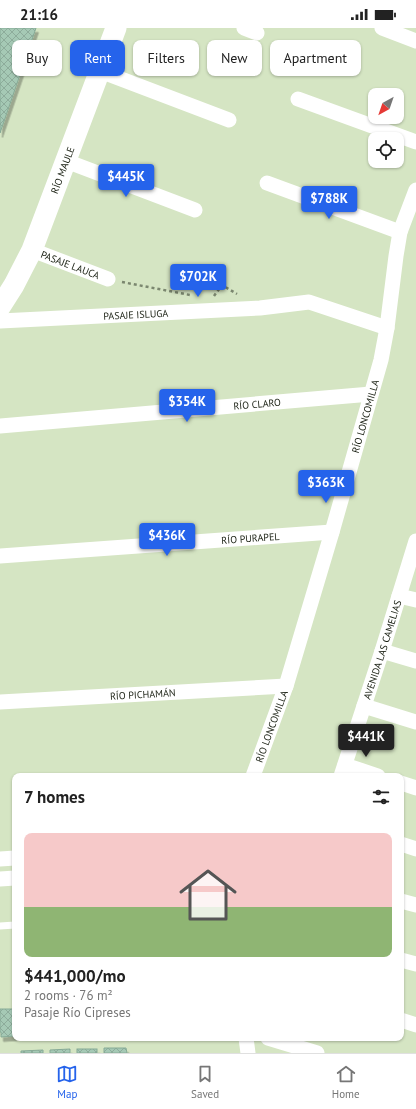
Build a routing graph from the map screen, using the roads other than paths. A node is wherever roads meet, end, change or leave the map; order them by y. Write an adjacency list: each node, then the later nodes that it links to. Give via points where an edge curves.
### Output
1 (116, 28): 3 (street, RÍO MAULE)
2 (382, 28): 4 (street)
3 (112, 40)
4 (416, 41)
5 (98, 76): 10 (street, RÍO MAULE)
6 (113, 76): 8 (street)
7 (298, 99): 9 (street)
8 (229, 120)
9 (416, 142)
10 (66, 161): 13 (street); 15 (street, RÍO MAULE)
11 (267, 183): 14 (street)
12 (416, 190): 14 (street, RÍO LONCOMILLA)
13 (195, 210)
14 (400, 232): 19 (street, RÍO LONCOMILLA)
15 (32, 250): 16 (street, PASAJE LAUCA); 17 (street, RÍO MAULE)
16 (108, 280)
17 (0, 307)
18 (0, 320): 19 (street, PASAJE ISLUGA, via 260,308 310,302)
19 (387, 328): 20 (street, RÍO LONCOMILLA)
20 (371, 394): 21 (street, RÍO CLARO); 22 (street, RÍO LONCOMILLA)
21 (0, 426)
22 (332, 532): 24 (street, RÍO PURAPEL); 29 (street, RÍO LONCOMILLA)
23 (416, 541): 25 (street, AVENIDA LAS CAMELIAS)
24 (0, 556)
25 (399, 596): 26 (street); 27 (street, AVENIDA LAS CAMELIAS)
26 (416, 600)
27 (382, 651): 28 (street); 31 (street, AVENIDA LAS CAMELIAS)
28 (416, 661)
29 (286, 686): 30 (street, RÍO PICHAMÁN); 34 (street, RÍO LONCOMILLA)
30 (0, 702)
31 (364, 706): 32 (street); 33 (street, AVENIDA LAS CAMELIAS)
32 (416, 722)
33 (343, 771): 35 (street)
34 (254, 773)
35 (357, 773)
36 (404, 784): 37 (street)
37 (416, 788)
38 (404, 845): 39 (street)
39 (416, 849)
40 (12, 858): 41 (street)
41 (0, 859)
42 (12, 878): 43 (street)
43 (0, 879)
44 (404, 901): 45 (street)
45 (416, 905)
46 (12, 925): 47 (lane)
47 (0, 926)
48 (404, 961): 49 (street)
49 (416, 964)
50 (404, 1021): 51 (street)
51 (416, 1025)
52 (246, 1041): 54 (street)
53 (278, 1041): 55 (street)
54 (248, 1053)
55 (317, 1053)

